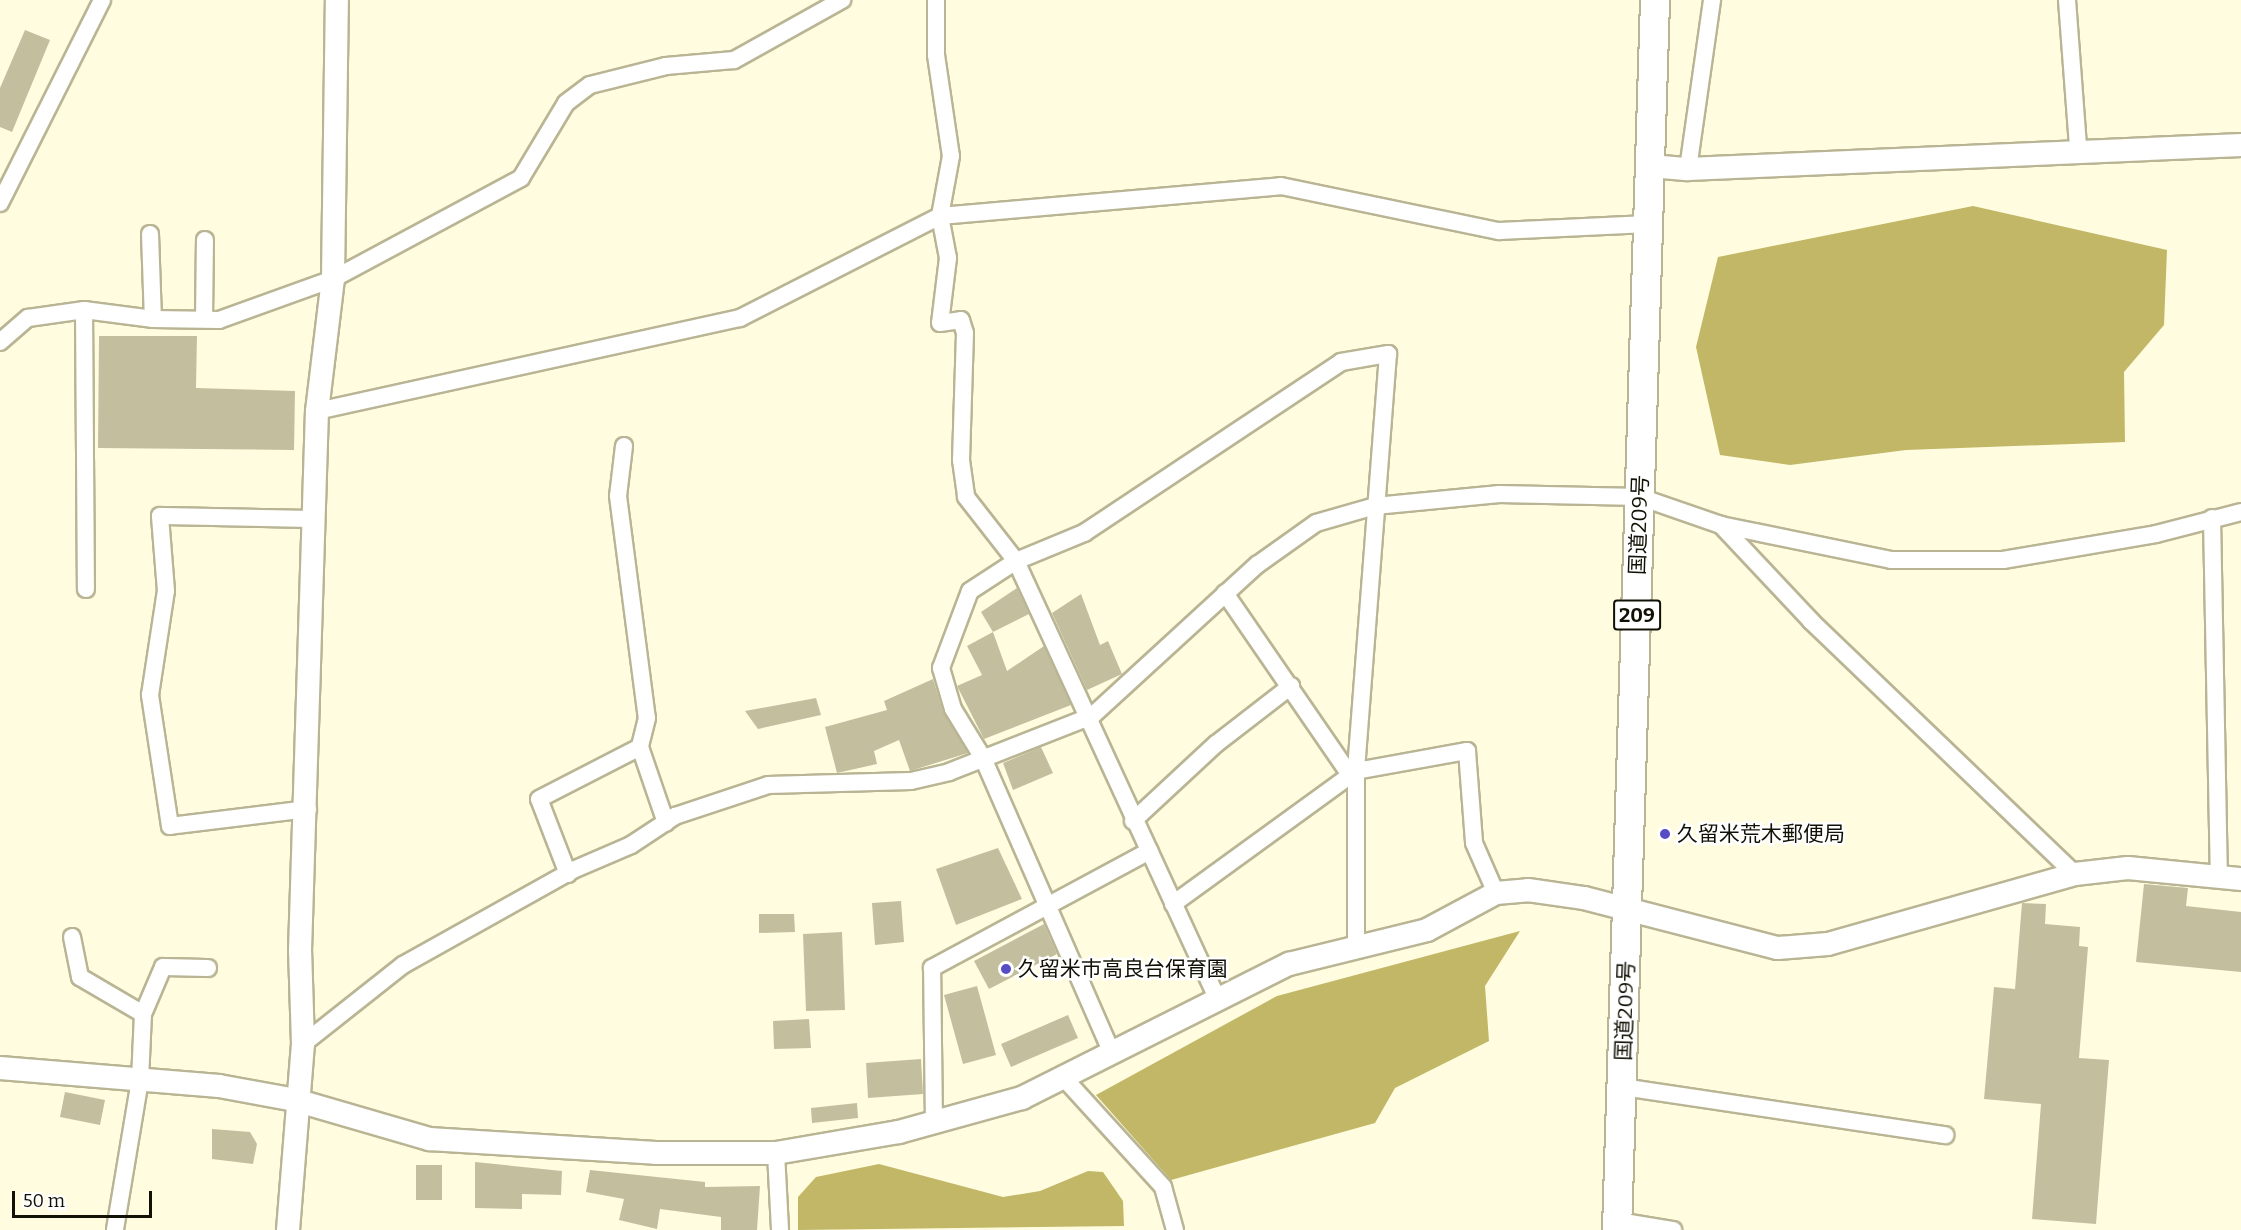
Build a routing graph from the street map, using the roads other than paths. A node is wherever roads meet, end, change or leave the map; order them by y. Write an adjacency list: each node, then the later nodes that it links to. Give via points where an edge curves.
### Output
1 (102, 0): 12 (street)
2 (337, 0): 17 (street)
3 (842, 0): 17 (street, via 734,60 666,66 590,85 566,103 521,178)
4 (936, 0): 13 (street, via 936,55 951,156)
5 (1655, 0): 10 (highway, 国道209号 / 209)
6 (1712, 0): 11 (street)
7 (2067, 0): 9 (street)
8 (2241, 145): 9 (street)
9 (2078, 148): 11 (street)
10 (1650, 166): 11 (street); 14 (highway, 国道209号 / 209)
11 (1688, 169)
12 (0, 203)
13 (940, 216): 14 (street, via 1281,186 1499,231); 22 (street, via 740,318); 30 (street, via 948,258 940,323 962,320 965,333 966,497)
14 (1648, 224): 24 (highway, 国道209号 / 209)
15 (150, 234): 20 (street)
16 (205, 240): 19 (street)
17 (333, 279): 19 (street, via 219,320); 22 (street)
18 (84, 310): 20 (street); 21 (street, via 28,318); 31 (street)
19 (204, 319): 20 (street)
20 (153, 320)
21 (0, 342)
22 (317, 411): 28 (street)
23 (624, 446): 35 (street, via 618,496 646,718)
24 (1640, 497): 25 (street, via 1499,494); 29 (street); 49 (highway, 国道209号 / 209)
25 (1375, 506): 30 (street, via 1388,354 1341,362 1084,533); 32 (street, via 1316,523); 37 (street)
26 (2241, 512): 27 (street)
27 (2212, 518): 29 (street, via 2156,534 2003,560 1891,560); 44 (street)
28 (315, 519): 38 (street); 38 (street, via 160,516 166,591 150,695 170,826)
29 (1721, 525): 43 (street, via 1811,621)
30 (1016, 561): 34 (street); 36 (street, via 970,591 941,668 953,709)
31 (86, 589)
32 (1225, 593): 33 (street); 34 (street)
33 (1291, 686): 37 (street); 39 (street, via 1216,744)
34 (1092, 716): 36 (street); 39 (street)
35 (640, 747): 40 (street); 42 (street, via 539,799)
36 (983, 758): 40 (street, via 911,781 768,785); 47 (street)
37 (1353, 773): 46 (street, via 1467,751 1474,843); 48 (street); 51 (street)
38 (308, 809): 55 (street, via 300,951)
39 (1133, 821): 41 (street)
40 (666, 823): 42 (street)
41 (1149, 851): 47 (street); 48 (street)
42 (568, 874): 55 (street, via 403,965)
43 (2075, 874): 44 (street, via 2128,868); 49 (street, via 1828,944 1778,948)
44 (2219, 876): 45 (street)
45 (2241, 879)
46 (1496, 893): 49 (street, via 1528,890); 51 (street, via 1427,930)
47 (1048, 904): 56 (street); 62 (street, via 932,968)
48 (1173, 904): 53 (street)
49 (1627, 908): 60 (highway, 国道209号 / 209)
50 (72, 937): 54 (street, via 80,977)
51 (1356, 948): 53 (street, via 1289,964)
52 (208, 968): 54 (street, via 163,967)
53 (1216, 996): 56 (street)
54 (143, 1014): 59 (street)
55 (303, 1044): 61 (street)
56 (1111, 1052): 58 (street)
57 (0, 1068): 59 (street)
58 (1063, 1077): 62 (street, via 1022,1098); 69 (street, via 1163,1187)
59 (140, 1080): 61 (street); 66 (street)
60 (1623, 1088): 63 (street); 65 (highway, 国道209号 / 209)
61 (295, 1100): 64 (street, via 429,1139 656,1153); 67 (street)
62 (934, 1124): 64 (street)
63 (1945, 1135)
64 (777, 1153): 68 (street)
65 (1617, 1225): 70 (street)
66 (114, 1230)
67 (288, 1230)
68 (780, 1230)
69 (1175, 1230)
70 (1673, 1230)

